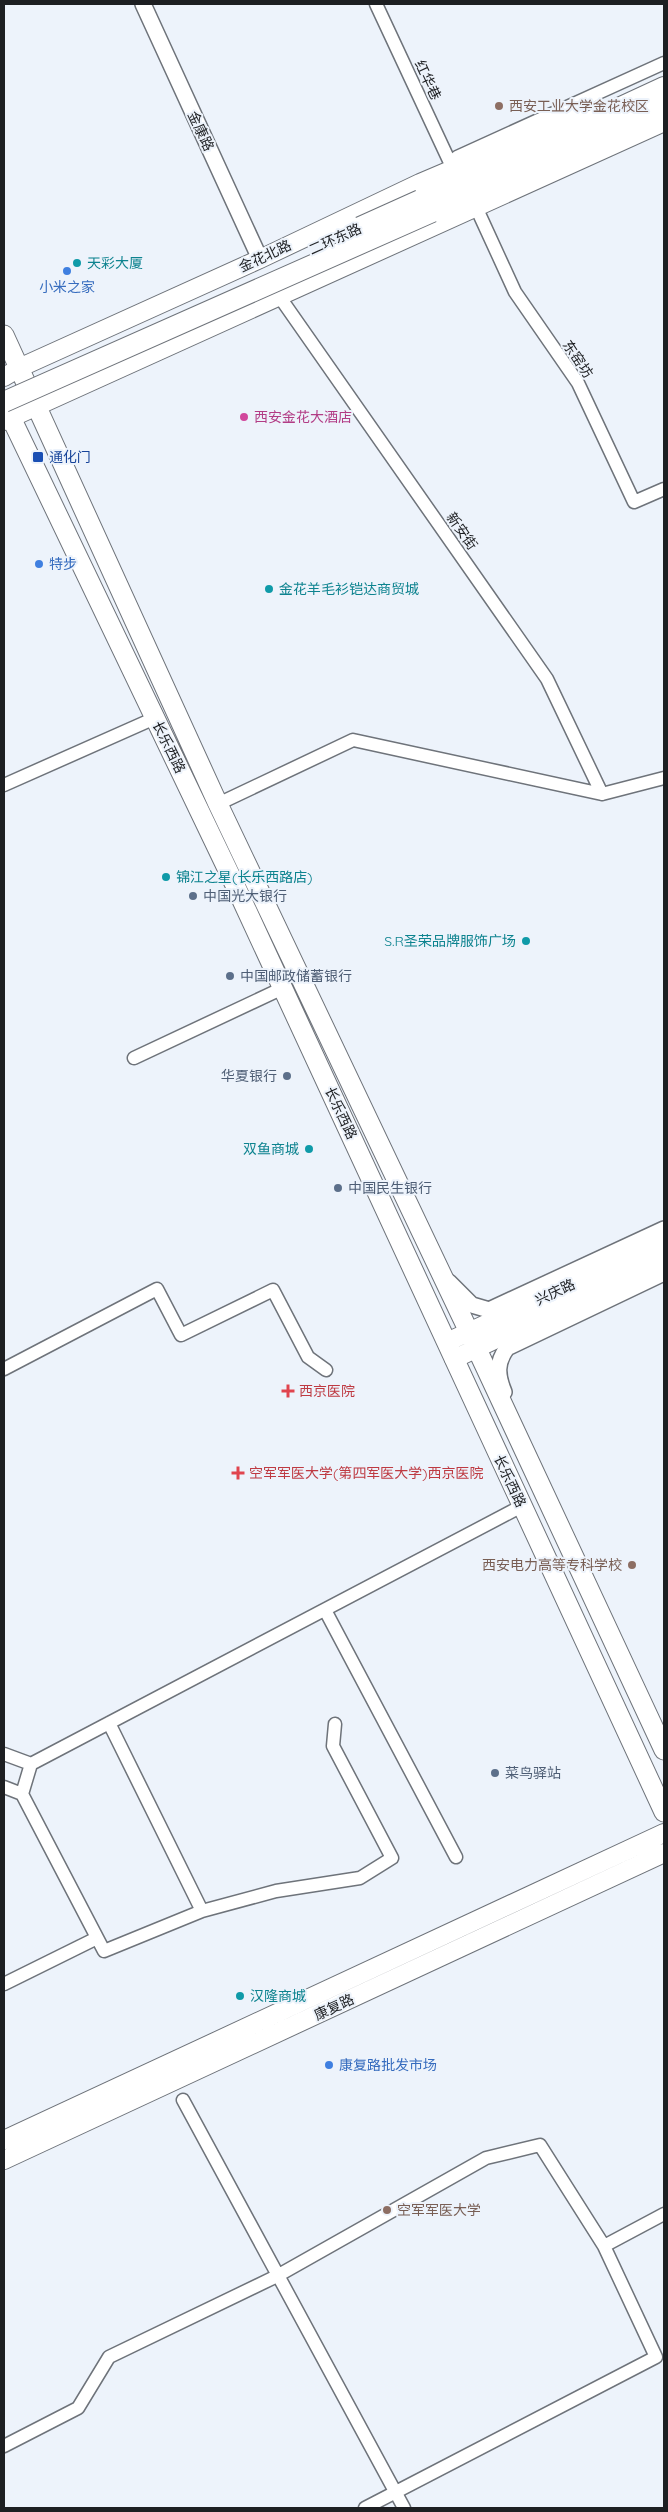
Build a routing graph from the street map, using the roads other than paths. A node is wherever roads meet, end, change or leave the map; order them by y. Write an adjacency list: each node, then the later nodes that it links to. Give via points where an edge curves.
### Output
1 (143, 4): 12 (street, 金康路)
2 (376, 4): 9 (street, 红华巷)
3 (664, 63): 9 (street, via 457,157)
4 (664, 76): 9 (main road, 金花北路)
5 (664, 87): 8 (highway, 二环东路)
6 (664, 104): 10 (highway, 二环东路)
7 (664, 122): 11 (main road)
8 (500, 162): 9 (highway); 10 (highway, 二环东路)
9 (453, 169): 12 (main road, 金花北路)
10 (426, 206): 11 (highway); 16 (highway, 二环东路, bridge); 18 (highway, 二环东路, bridge)
11 (476, 207): 13 (main road); 19 (street, 东窑坊, via 515,292 578,383 634,502)
12 (260, 259): 15 (main road, 金花北路)
13 (279, 296): 17 (main road); 23 (street, 新安街, via 546,679)
14 (4, 335): 15 (main road, 长乐西路)
15 (11, 372): 17 (main road, 长乐西路)
16 (4, 387)
17 (37, 406): 18 (main road); 24 (main road, 长乐西路)
18 (6, 411): 20 (main road, 长乐西路)
19 (664, 488)
20 (155, 718): 22 (street); 25 (main road, 长乐西路)
21 (664, 778): 23 (street)
22 (4, 785)
23 (602, 794): 24 (street, via 353,740)
24 (218, 804): 30 (main road, 长乐西路)
25 (283, 988): 26 (street); 35 (main road, 长乐西路)
26 (134, 1058)
27 (664, 1229): 30 (street, via 488,1310 472,1305 461,1296)
28 (664, 1242): 34 (main road, 兴庆路)
29 (664, 1260): 33 (main road, 兴庆路)
30 (437, 1264): 34 (main road, 长乐西路)
31 (664, 1273): 32 (street)
32 (558, 1322): 33 (main road); 38 (street, via 519,1340 500,1357 499,1380)
33 (530, 1324): 34 (main road, 兴庆路)
34 (473, 1340): 35 (main road, 兴庆路); 38 (main road, 长乐西路)
35 (450, 1351): 39 (main road, 长乐西路)
36 (4, 1369): 37 (street, via 157,1289 181,1335 273,1290 308,1357)
37 (326, 1370)
38 (517, 1436): 43 (main road, 长乐西路)
39 (522, 1506): 40 (street); 48 (main road, 长乐西路)
40 (325, 1610): 41 (street); 51 (street)
41 (109, 1723): 45 (street); 52 (street)
42 (335, 1724): 52 (street, via 333,1746 392,1858 360,1878 276,1892)
43 (664, 1750)
44 (4, 1754): 45 (street)
45 (31, 1764): 47 (street)
46 (4, 1787): 47 (street)
47 (22, 1794): 53 (street)
48 (664, 1812)
49 (664, 1833): 56 (main road, 康复路)
50 (664, 1853): 57 (main road, 康复路)
51 (456, 1857)
52 (202, 1911): 53 (street, via 104,1951)
53 (97, 1938): 54 (street)
54 (4, 1984)
55 (183, 2100): 60 (street)
56 (4, 2140)
57 (4, 2160)
58 (664, 2214): 59 (street)
59 (604, 2246): 60 (street, via 540,2144 486,2158); 62 (street, via 656,2357)
60 (277, 2276): 61 (street, via 108,2357 78,2408); 62 (street)
61 (4, 2446)
62 (395, 2492): 63 (street); 64 (street)
63 (365, 2508)
64 (404, 2508)

